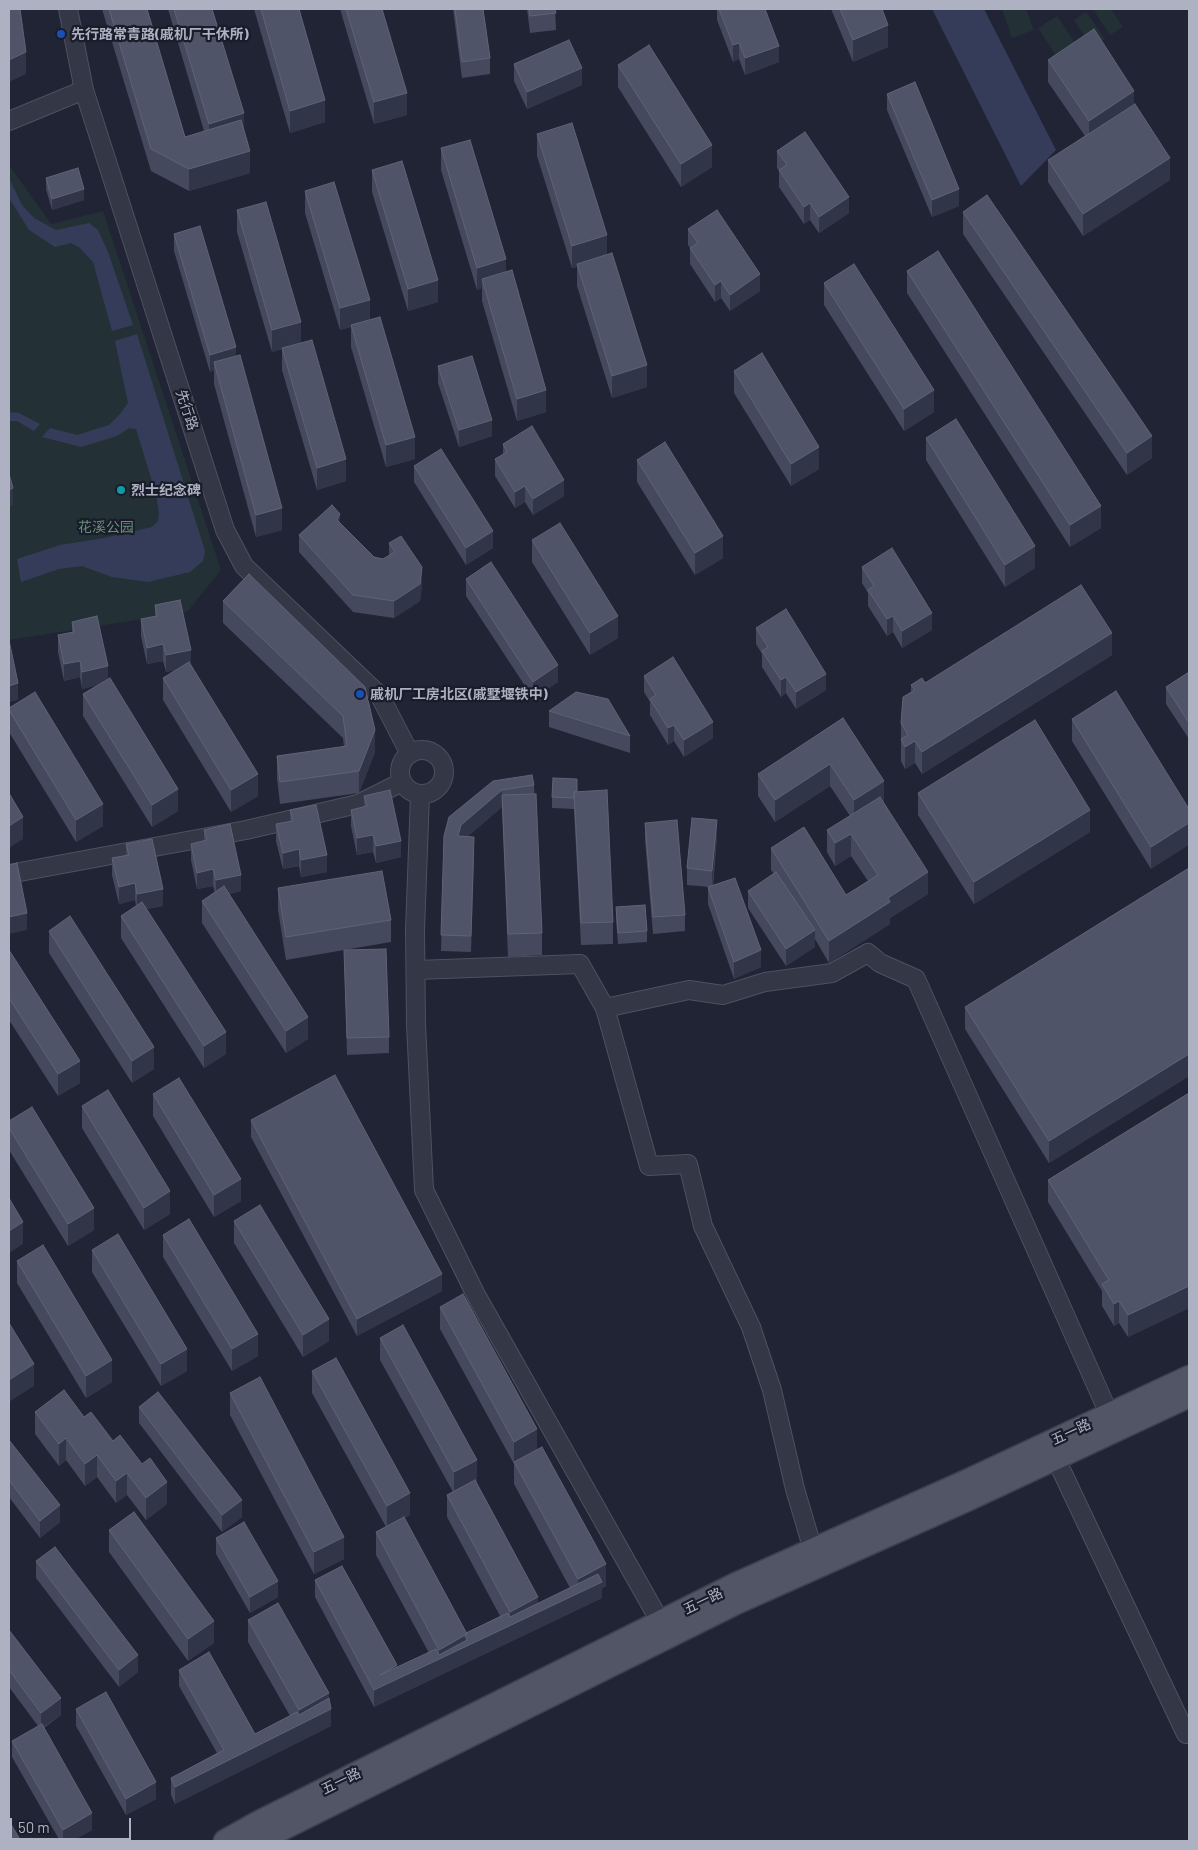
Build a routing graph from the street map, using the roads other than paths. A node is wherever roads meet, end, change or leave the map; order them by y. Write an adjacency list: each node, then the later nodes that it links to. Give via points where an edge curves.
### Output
1 (68, 9): 2 (street, 先行路)
2 (84, 90): 3 (street); 4 (street, 先行路, via 225,530 244,566 380,696)
3 (9, 121)
4 (410, 754): 5 (street, via 400,766); 6 (street, via 419,750 429,751 443,764 442,783 435,790)
5 (402, 782): 6 (street); 7 (street, via 358,804 246,830)
6 (420, 795): 8 (street)
7 (9, 874)
8 (416, 970): 9 (street, via 580,964); 15 (street, via 424,1190 476,1295)
9 (605, 1008): 12 (street, via 689,990 724,995 765,982 832,973 868,953 880,964 916,979); 14 (street, via 649,1166 688,1164 703,1226 751,1327 772,1390 794,1489)
10 (1189, 1377): 12 (main road, 五一路)
11 (1189, 1396): 13 (main road, 五一路)
12 (1109, 1414): 14 (main road, 五一路)
13 (1056, 1459): 15 (main road, 五一路, via 736,1603); 16 (street, via 1186,1734)
14 (813, 1550): 15 (main road, 五一路, via 736,1584)
15 (664, 1630): 17 (main road, 五一路); 18 (main road, 五一路)
16 (1189, 1733)
17 (225, 1841)
18 (258, 1841)

